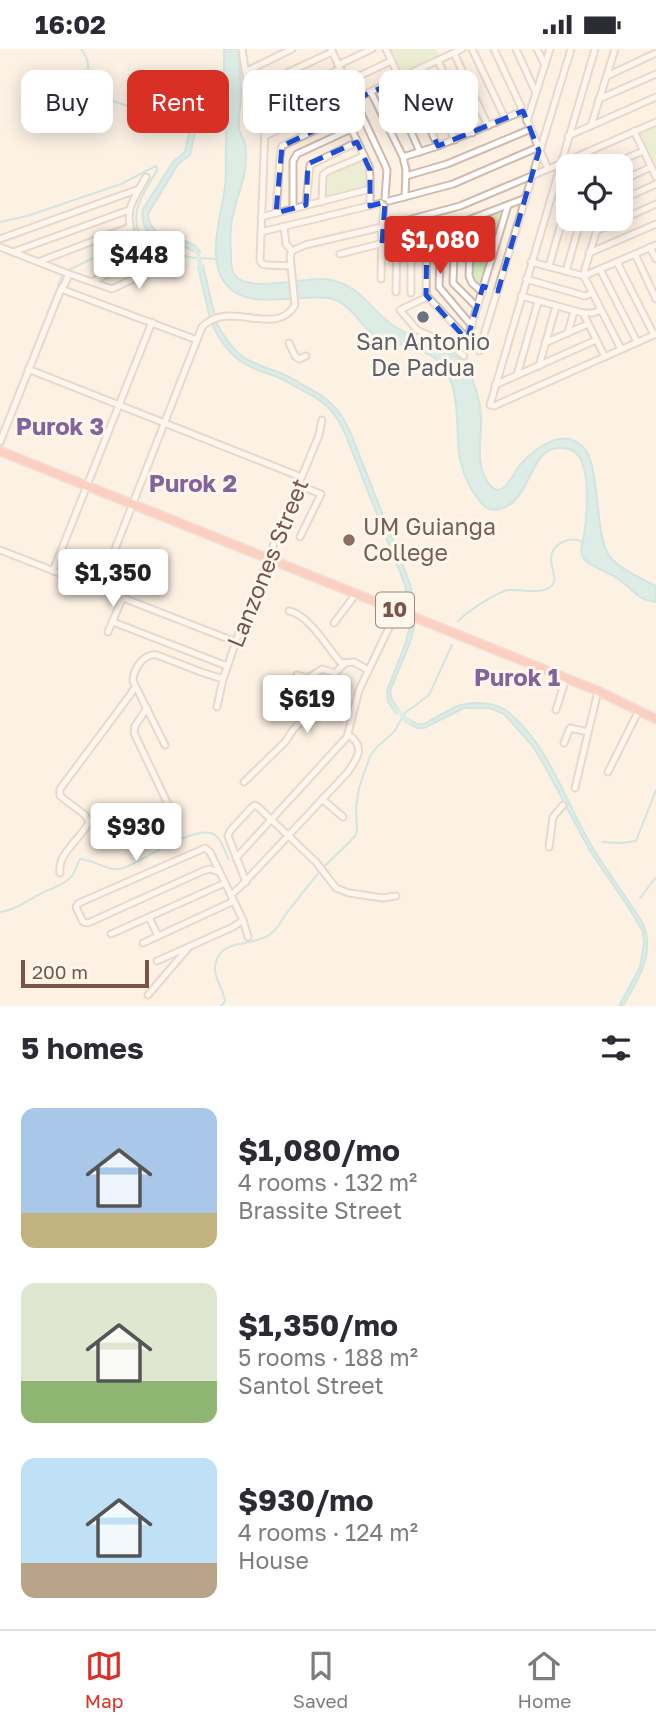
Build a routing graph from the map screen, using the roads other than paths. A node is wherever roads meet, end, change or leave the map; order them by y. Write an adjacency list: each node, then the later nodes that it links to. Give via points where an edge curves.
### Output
1 (251, 49): 17 (street)
2 (292, 49): 27 (street)
3 (351, 49): 20 (street)
4 (372, 49): 20 (street)
5 (386, 49): 22 (street)
6 (439, 49): 21 (street)
7 (462, 49): 18 (street)
8 (472, 49): 43 (street)
9 (494, 49): 42 (street)
10 (516, 49): 38 (street)
11 (537, 49): 23 (street)
12 (550, 49): 23 (street)
13 (571, 49): 65 (street)
14 (595, 49): 61 (street)
15 (615, 49): 35 (street)
16 (332, 50): 24 (street); 28 (street)
17 (242, 51): 26 (street)
18 (454, 53): 21 (street); 47 (street)
19 (656, 53): 35 (street)
20 (355, 57): 24 (street)
21 (441, 60): 25 (street); 32 (street)
22 (391, 61): 31 (street); 33 (street)
23 (545, 65): 38 (street)
24 (339, 67): 29 (street); 30 (street)
25 (422, 69): 62 (street)
26 (245, 70)
27 (249, 70)
28 (291, 70)
29 (333, 70)
30 (340, 70)
31 (397, 70)
32 (445, 70)
33 (365, 73)
34 (656, 74): 41 (street)
35 (607, 76): 41 (street)
36 (379, 89): 37 (street)
37 (371, 92): 39 (street); 72 (street)
38 (536, 93): 44 (street)
39 (365, 95)
40 (656, 97): 48 (street)
41 (600, 99): 48 (street)
42 (523, 111): 43 (street); 44 (street)
43 (505, 118): 47 (street)
44 (527, 121): 49 (street)
45 (656, 122): 51 (street)
46 (365, 123): 89 (street, via 386,168)
47 (488, 126): 50 (street)
48 (592, 126): 61 (street)
49 (531, 129): 65 (street); 77 (street)
50 (478, 130)
51 (634, 131): 66 (street); 69 (street)
52 (265, 133): 60 (street)
53 (272, 133): 60 (street)
54 (309, 133): 96 (street, via 282,146)
55 (342, 133): 94 (street, via 297,154)
56 (353, 133): 63 (street)
57 (412, 133): 67 (street)
58 (431, 133): 64 (street)
59 (472, 133): 62 (street)
60 (265, 136): 98 (street)
61 (568, 136): 68 (street)
62 (455, 140): 64 (street)
63 (357, 142): 71 (street); 91 (street, via 310,165)
64 (438, 146): 67 (street)
65 (539, 147): 75 (street); 78 (street); 86 (street, via 453,184)
66 (643, 151): 70 (street); 74 (street)
67 (420, 152): 72 (street)
68 (563, 154)
69 (582, 154)
70 (633, 155)
71 (364, 156): 84 (street); 88 (street, via 323,174)
72 (402, 157): 77 (street)
73 (556, 166): 75 (street)
74 (651, 167): 76 (street); 81 (street)
75 (549, 169): 78 (street)
76 (633, 175)
77 (406, 176): 86 (street)
78 (532, 176): 87 (street); 104 (street, via 460,206)
79 (146, 177): 83 (street)
80 (556, 177): 125 (street)
81 (656, 177)
82 (656, 184): 85 (street)
83 (139, 189): 95 (street); 113 (street)
84 (370, 189): 88 (street); 93 (street)
85 (633, 195)
86 (405, 197): 89 (street)
87 (526, 198): 92 (street); 140 (street)
88 (322, 202): 91 (street)
89 (385, 202): 93 (street); 104 (street)
90 (656, 204): 97 (street)
91 (306, 205): 94 (street)
92 (508, 205): 99 (street); 139 (street)
93 (370, 206): 103 (street)
94 (293, 209): 96 (street)
95 (129, 211): 102 (street); 120 (street)
96 (276, 213): 98 (street)
97 (633, 214)
98 (261, 217): 109 (street)
99 (471, 220): 101 (street); 139 (street, via 469,276)
100 (656, 224): 121 (street)
101 (455, 225): 105 (street); 149 (street, via 453,283)
102 (130, 227): 111 (street); 126 (street)
103 (284, 227): 109 (street); 119 (street)
104 (382, 227): 115 (street); 119 (street)
105 (442, 229): 110 (street); 155 (street, via 439,287)
106 (559, 231): 129 (street)
107 (578, 231): 132 (street)
108 (596, 231): 121 (street)
109 (261, 232): 130 (street, via 261,263)
110 (427, 233): 112 (street); 145 (street)
111 (132, 235)
112 (411, 237): 114 (street); 142 (street)
113 (0, 239)
114 (397, 241): 115 (street); 141 (street)
115 (382, 244): 122 (street); 135 (street)
116 (653, 246): 123 (street); 124 (street)
117 (0, 247): 120 (street)
118 (152, 251): 137 (street)
119 (292, 251): 130 (street)
120 (13, 252): 126 (street)
121 (589, 253): 134 (street)
122 (340, 254)
123 (635, 254): 127 (street); 146 (street)
124 (656, 259)
125 (531, 261): 129 (street); 136 (street)
126 (38, 262): 133 (street)
127 (617, 262): 131 (street); 157 (street)
128 (163, 265): 137 (street, via 116,288)
129 (549, 265): 132 (street)
130 (291, 269): 159 (street, via 295,303 291,311 278,320 217,319 204,325)
131 (600, 269): 134 (street); 161 (street)
132 (566, 271): 134 (street)
133 (69, 274): 137 (street); 138 (street)
134 (584, 276): 143 (street)
135 (381, 279)
136 (526, 279): 143 (street, via 585,296); 144 (street)
137 (92, 282)
138 (61, 289): 153 (street); 169 (street)
139 (483, 289): 140 (street); 149 (street)
140 (498, 291): 160 (street, via 479,351)
141 (396, 292)
142 (411, 293)
143 (593, 293): 150 (street)
144 (521, 296): 147 (street); 171 (street)
145 (427, 297): 160 (street); 166 (street, via 400,310 417,330)
146 (656, 299)
147 (538, 302): 148 (street); 170 (street)
148 (556, 306): 151 (street); 163 (street)
149 (477, 307): 155 (street)
150 (601, 310): 152 (street); 164 (street)
151 (573, 311): 152 (street); 156 (street)
152 (583, 313): 154 (street)
153 (152, 322): 159 (street); 172 (street)
154 (588, 324): 156 (street); 158 (street)
155 (471, 326): 160 (street)
156 (568, 333): 163 (street)
157 (655, 334): 161 (street)
158 (596, 339): 167 (street); 168 (street)
159 (197, 340): 174 (street)
160 (467, 340)
161 (637, 342): 164 (street)
162 (289, 343): 165 (street, via 295,356)
163 (545, 343): 168 (street)
164 (621, 349): 167 (street)
165 (306, 356)
166 (464, 356)
167 (605, 357): 171 (street, via 490,406)
168 (539, 366): 170 (street)
169 (28, 369): 172 (street); 175 (street)
170 (517, 375): 171 (street)
171 (495, 385)
172 (119, 405): 174 (street); 179 (street)
173 (321, 421): 177 (street, Lanzones Street)
174 (165, 423): 177 (street); 180 (street)
175 (0, 442)
176 (0, 451): 179 (highway, 10)
177 (302, 477): 178 (street, Lanzones Street)
178 (298, 485): 181 (street, via 321,494); 183 (street, Lanzones Street)
179 (87, 486): 180 (highway, 10); 184 (street)
180 (131, 504): 183 (highway, 10); 185 (street)
181 (300, 537)
182 (0, 550): 184 (street)
183 (268, 559): 186 (highway, 10); 193 (street, Lanzones Street)
184 (53, 572): 185 (street)
185 (99, 590): 187 (street)
186 (356, 594): 189 (highway, 10); 191 (street)
187 (122, 599): 190 (street); 193 (street)
188 (289, 611): 194 (street, via 298,614)
189 (397, 611): 196 (street); 199 (highway, 10)
190 (113, 622): 192 (street); 195 (street)
191 (334, 623)
192 (108, 632)
193 (236, 642): 195 (street, Lanzones Street)
194 (345, 663): 196 (street, via 354,662); 197 (street)
195 (227, 666): 200 (street, Lanzones Street)
196 (368, 670): 209 (street)
197 (335, 673): 198 (street, via 322,669 308,678); 213 (street, via 334,686)
198 (297, 675)
199 (566, 678): 202 (highway, 10); 205 (street)
200 (223, 679): 201 (street, via 152,654 134,673); 203 (street, Lanzones Street)
201 (135, 687): 204 (street); 224 (street, via 60,789 60,796 89,822 60,864)
202 (598, 691): 206 (highway, 10); 208 (street)
203 (217, 707)
204 (147, 709): 211 (street); 219 (street, via 134,733)
205 (556, 710)
206 (639, 710): 207 (highway, 10); 212 (street)
207 (656, 719)
208 (588, 732): 210 (street, via 570,728); 214 (street)
209 (349, 735): 215 (street, via 359,745 355,759); 218 (street)
210 (564, 743)
211 (165, 745)
212 (608, 772)
213 (244, 782)
214 (575, 788)
215 (322, 799): 217 (street); 220 (street)
216 (563, 805): 221 (street, via 552,817)
217 (342, 817)
218 (272, 820): 220 (street); 222 (street); 222 (street, via 252,807 229,833)
219 (176, 821)
220 (288, 835): 225 (street); 227 (street, via 336,888 383,898)
221 (549, 847)
222 (236, 858): 225 (street)
223 (219, 872): 223 (street, via 209,849 202,848 76,906 83,922 88,923 203,871); 226 (street)
224 (60, 873)
225 (246, 882): 228 (street)
226 (225, 883): 228 (street); 229 (street)
227 (396, 896)
228 (232, 898): 230 (street); 232 (street)
229 (149, 917): 231 (street); 232 (street)
230 (243, 920): 233 (street); 235 (street)
231 (111, 934)
232 (158, 936): 234 (street)
233 (248, 937)
234 (143, 943)
235 (191, 946): 236 (street); 237 (street)
236 (157, 961)
237 (148, 995)

